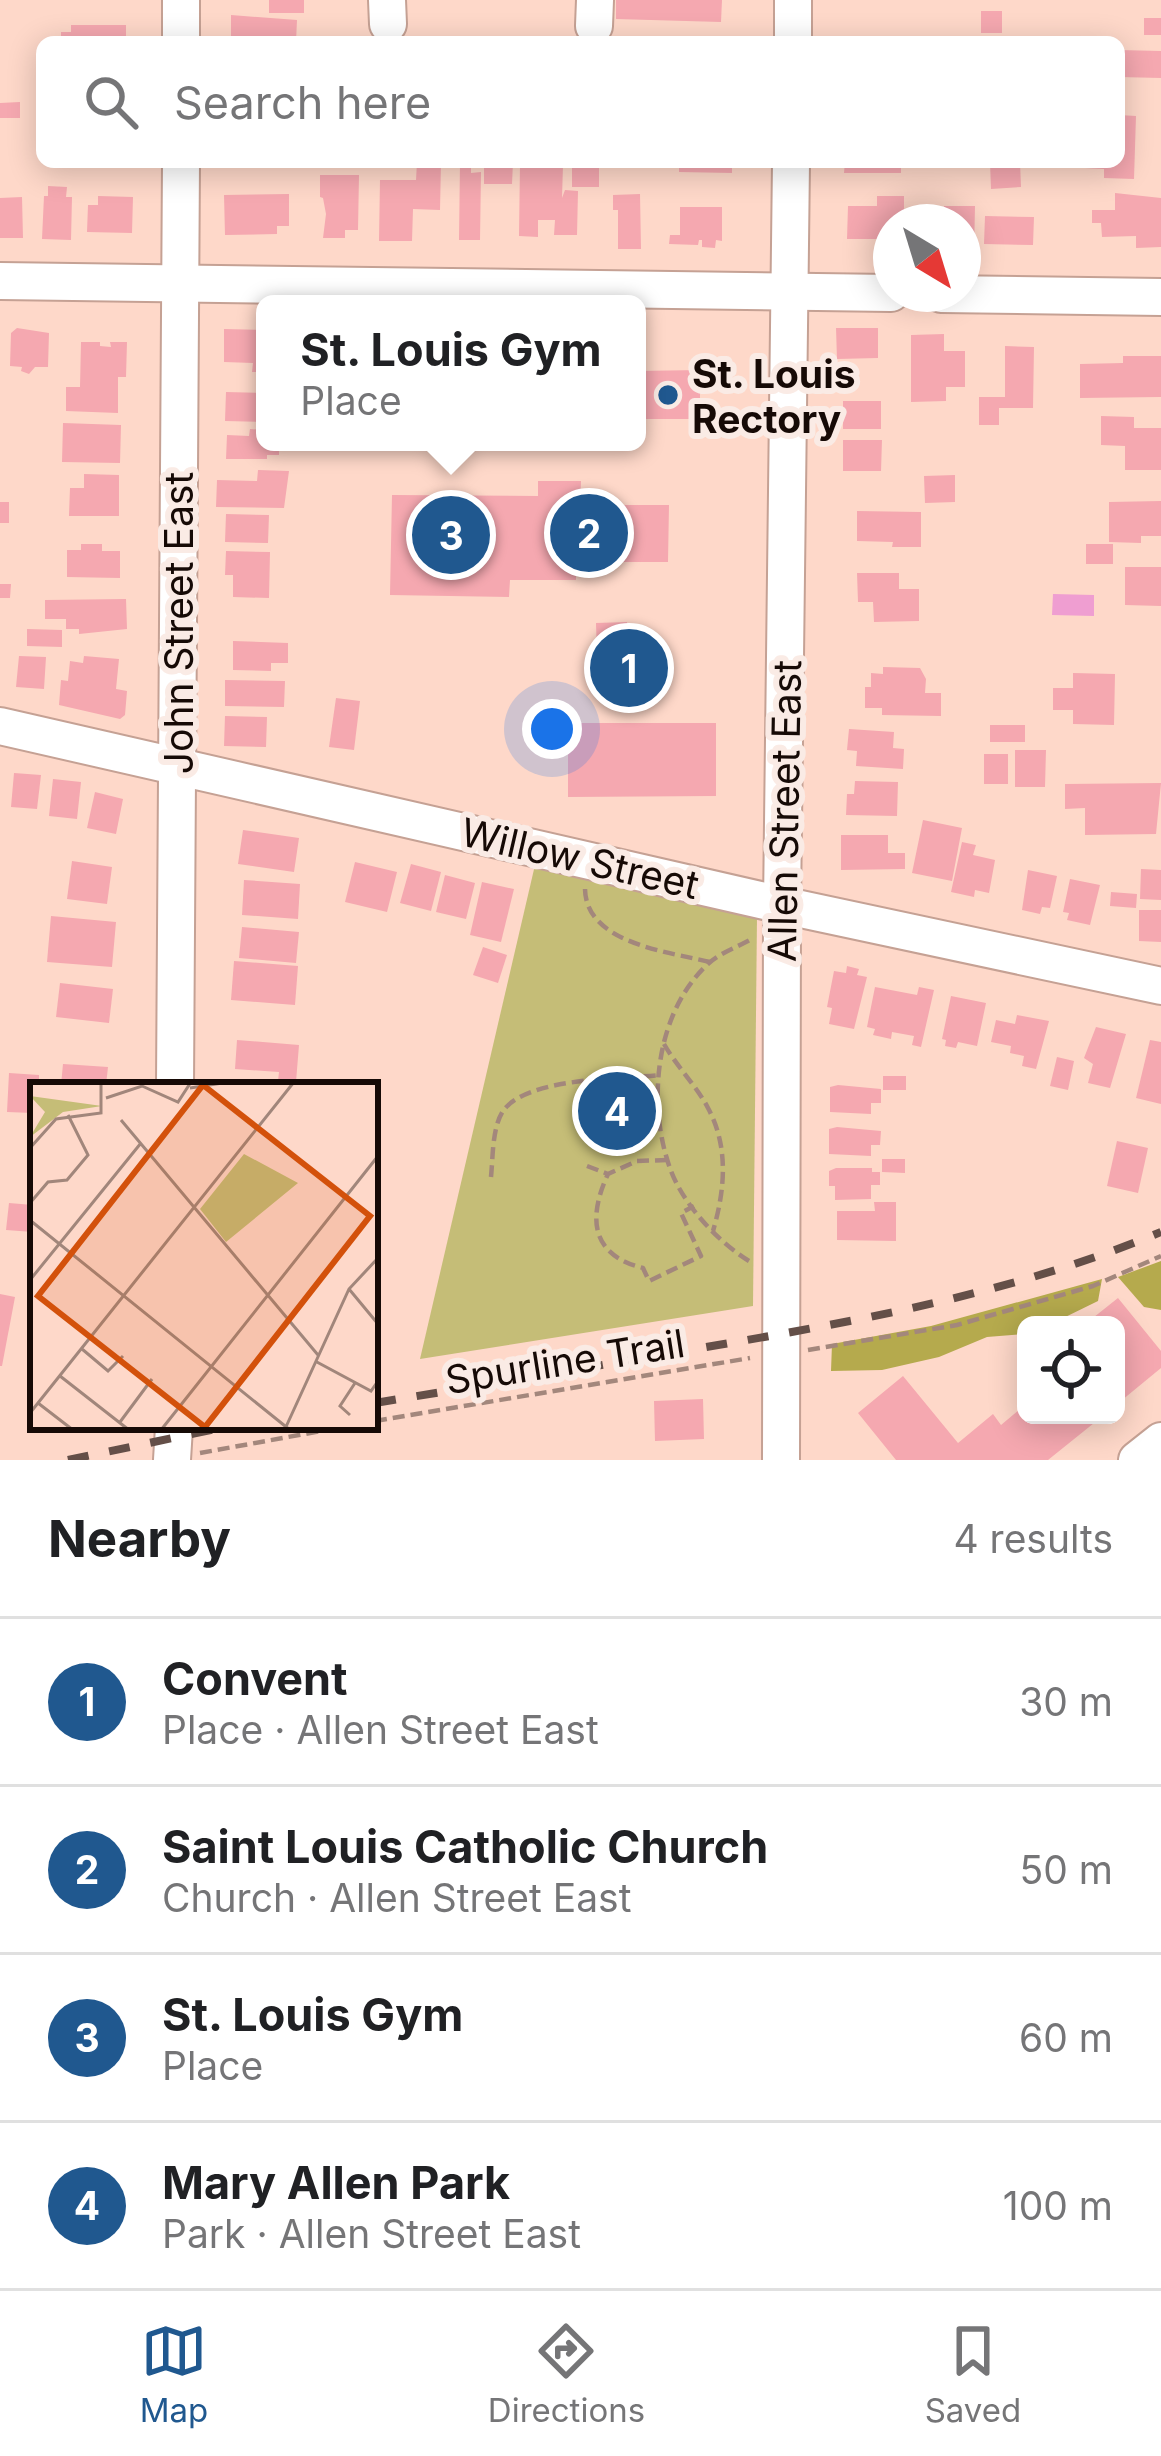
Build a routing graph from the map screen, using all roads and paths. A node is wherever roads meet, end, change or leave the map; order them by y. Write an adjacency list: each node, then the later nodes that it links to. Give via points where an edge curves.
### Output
1 (182, 0): 3 (street)
2 (794, 0): 4 (street)
3 (181, 36)
4 (793, 36)
5 (181, 168): 8 (street, John Street East)
6 (791, 168): 9 (street, Allen Street East)
7 (0, 281): 8 (street)
8 (180, 282): 9 (street); 14 (street, John Street East)
9 (789, 292): 10 (street); 16 (street, Allen Street East)
10 (873, 293)
11 (981, 295): 12 (street)
12 (1161, 297)
13 (0, 726): 14 (street, Willow Street)
14 (176, 764): 15 (street, Willow Street); 21 (street, John Street East)
15 (588, 860): 16 (street, Willow Street); 17 (path, via 586,902 596,918 652,950)
16 (771, 920): 17 (path); 18 (street, Willow Street); 29 (street, Allen Street East)
17 (710, 962): 19 (path)
18 (1161, 986)
19 (663, 1041): 20 (path); 27 (path, via 721,1141)
20 (660, 1075): 22 (path); 25 (path, via 555,1086 512,1102 497,1124)
21 (176, 1082)
22 (668, 1160): 24 (path, via 637,1161); 26 (path)
23 (587, 1166): 24 (path)
24 (608, 1174): 26 (path, via 594,1208 596,1232 650,1281 701,1256 681,1213)
25 (490, 1177)
26 (694, 1206): 27 (path)
27 (713, 1231): 29 (path, via 748,1261)
28 (1161, 1256): 30 (path, via 1093,1286 957,1325)
29 (782, 1270): 36 (street, Allen Street East)
30 (802, 1351)
31 (756, 1357): 32 (path, Spurline Trail)
32 (378, 1420)
33 (318, 1430): 35 (path)
34 (1161, 1442): 37 (street)
35 (179, 1447)
36 (781, 1460)
37 (1137, 1460)

